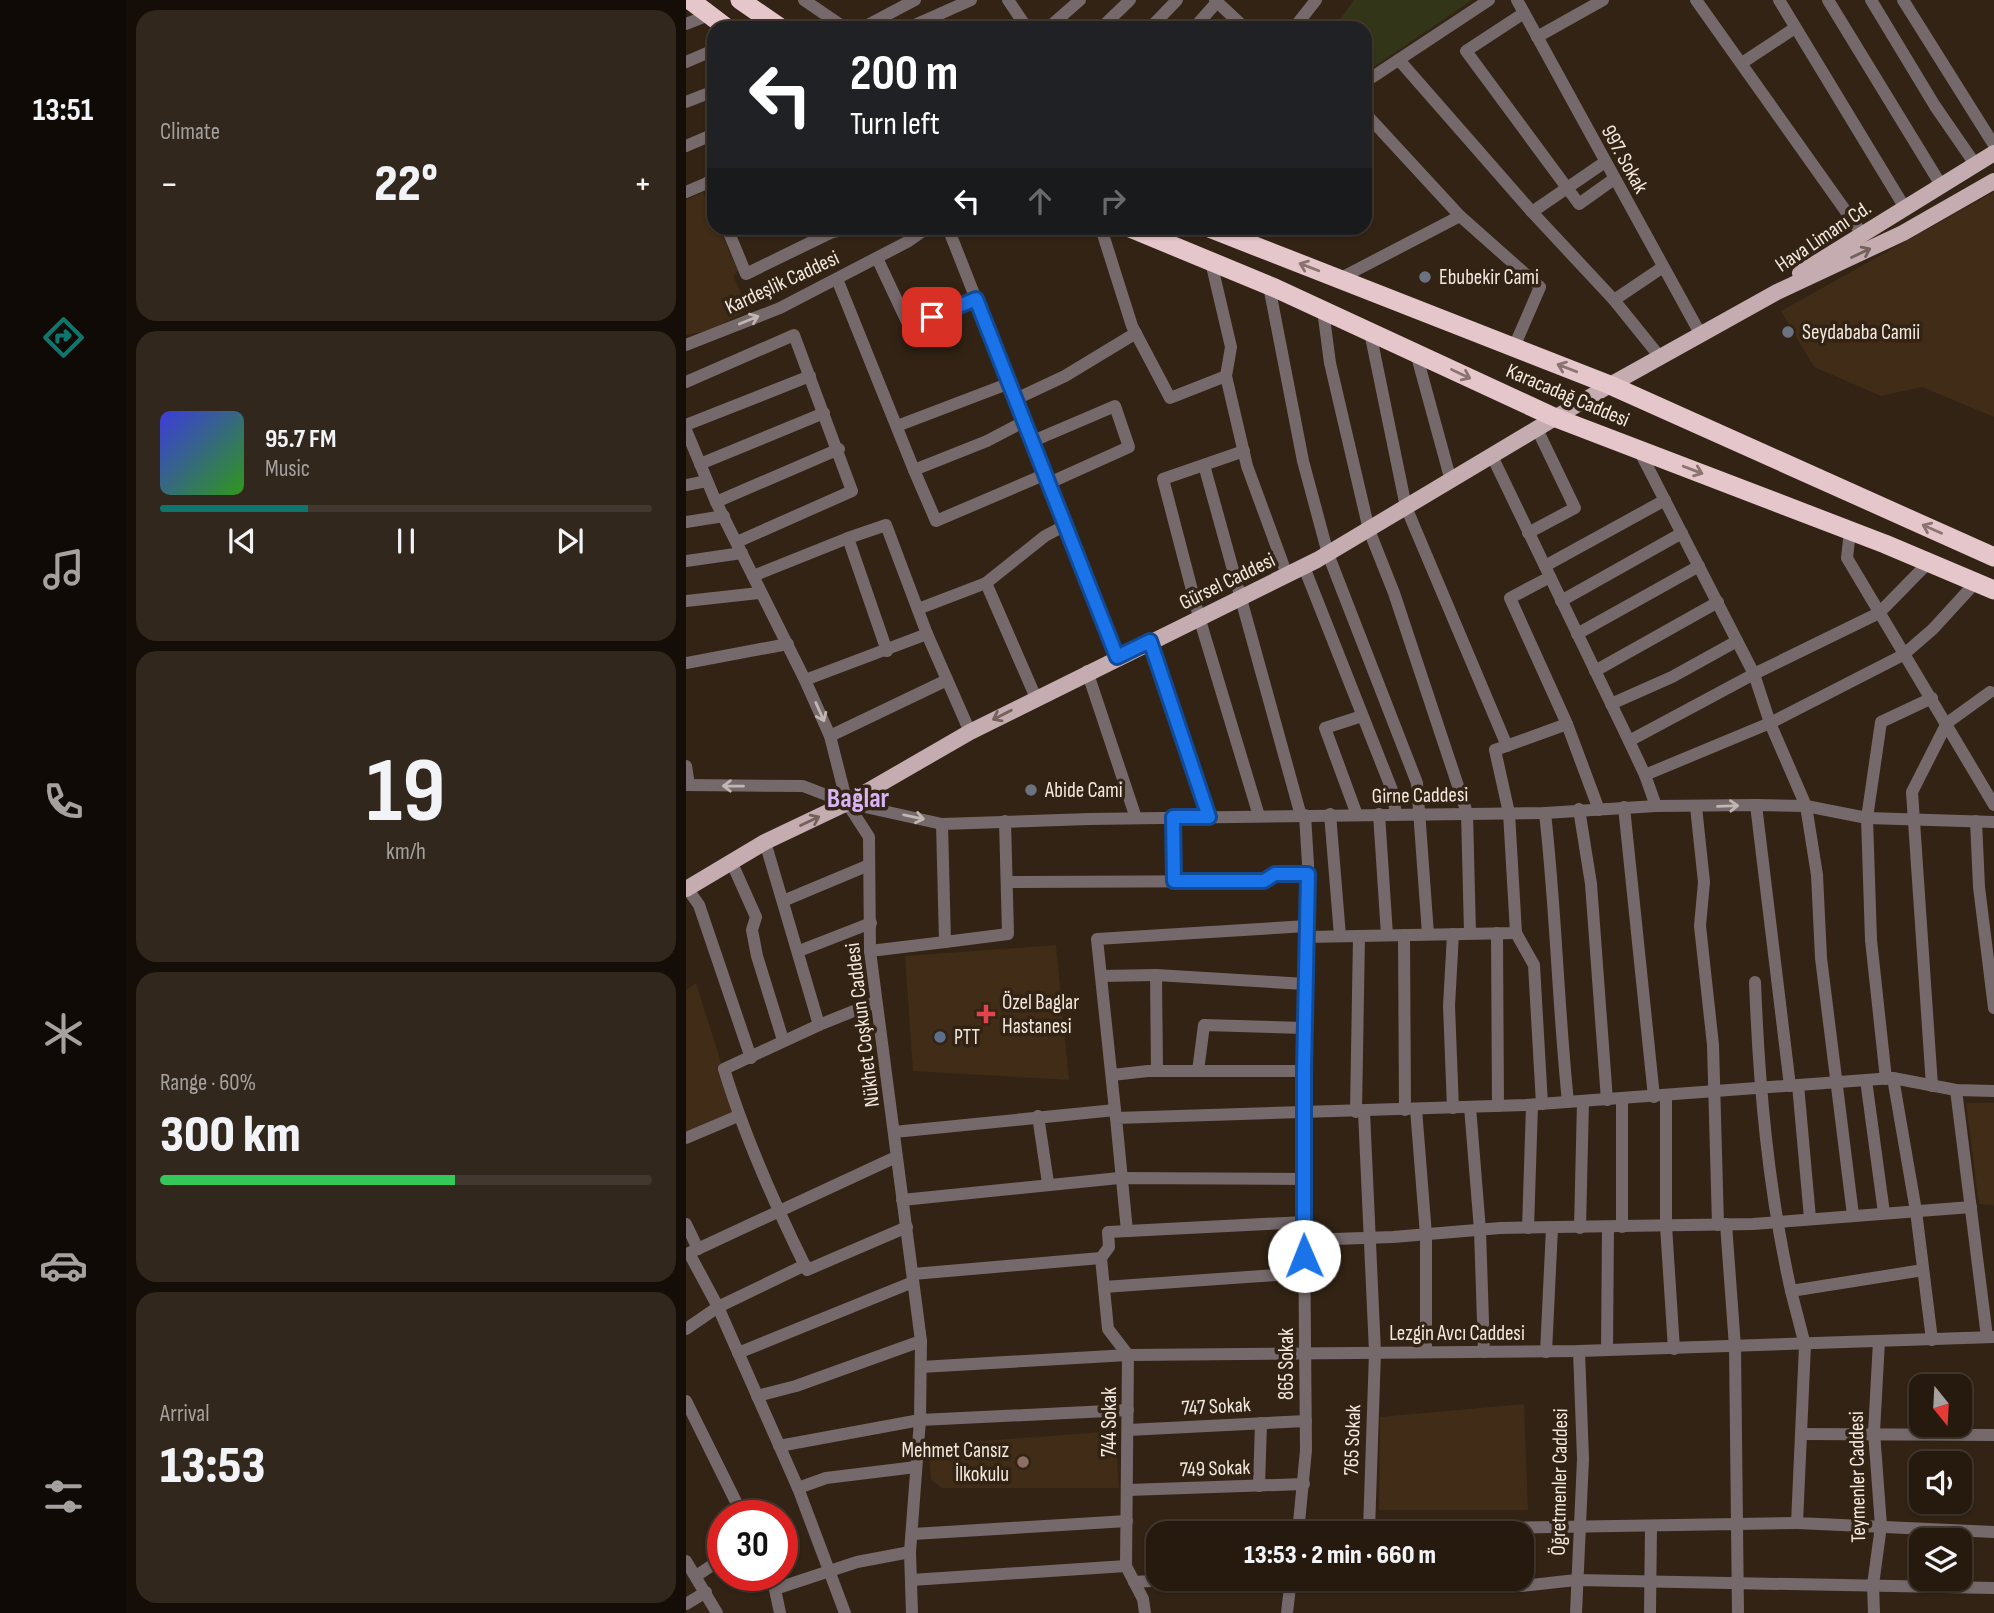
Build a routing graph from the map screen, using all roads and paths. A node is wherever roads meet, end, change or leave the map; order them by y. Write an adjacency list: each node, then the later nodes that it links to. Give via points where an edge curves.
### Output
1 (690, 0): 21 (highway)
2 (740, 0): 23 (highway)
3 (915, 0): 25 (street)
4 (971, 0): 26 (street)
5 (1080, 0): 28 (street)
6 (1130, 0): 29 (street)
7 (1177, 0): 30 (street)
8 (1316, 0): 33 (street)
9 (1489, 0): 38 (street)
10 (1517, 0): 20 (street, 997. Sokak)
11 (1604, 0): 36 (street)
12 (1696, 0): 40 (street)
13 (1779, 0): 35 (street)
14 (1828, 0): 54 (street)
15 (1871, 0): 50 (street)
16 (1903, 0): 46 (street)
17 (1011, 1): 27 (street)
18 (1216, 1): 31 (street); 32 (street)
19 (814, 2): 24 (street)
20 (1524, 13): 36 (street, 997. Sokak); 55 (street, via 1466,51)
21 (709, 15): 22 (highway); 34 (street)
22 (717, 21)
23 (771, 21)
24 (837, 21)
25 (875, 21)
26 (924, 21)
27 (1022, 21)
28 (1056, 21)
29 (1108, 21)
30 (1157, 21)
31 (1200, 21)
32 (1237, 21)
33 (1300, 21)
34 (686, 24)
35 (1796, 28): 40 (street); 57 (street)
36 (1537, 37): 49 (street, 997. Sokak)
37 (707, 53): 39 (street)
38 (1399, 60): 41 (street); 58 (street)
39 (686, 62)
40 (1742, 63): 60 (street)
41 (1372, 77)
42 (707, 94): 43 (street)
43 (686, 102)
44 (1372, 121): 59 (street)
45 (707, 137): 47 (street)
46 (1994, 145)
47 (686, 146)
48 (1994, 153): 50 (main road, Hava Limanı Cd.)
49 (1605, 162): 51 (street, 997. Sokak); 55 (street)
50 (1975, 164): 54 (main road, Hava Limanı Cd.)
51 (1614, 179): 55 (street, via 1579,204); 70 (street, 997. Sokak)
52 (1994, 181): 74 (main road, Hava Limanı Cd., one-way to 52, via 1903,233)
53 (707, 183): 56 (street)
54 (1941, 185): 57 (main road, Hava Limanı Cd.)
55 (1565, 187): 58 (street)
56 (686, 192)
57 (1905, 208): 60 (main road, Hava Limanı Cd.)
58 (1532, 212): 76 (street)
59 (1461, 216): 72 (street); 82 (street, via 1540,287)
60 (1862, 233): 74 (main road, Hava Limanı Cd.)
61 (732, 235): 62 (street, via 746,274)
62 (826, 235)
63 (917, 235): 68 (street, Kardeşlik Caddesi)
64 (951, 235): 75 (street)
65 (1103, 235): 79 (street)
66 (1147, 235): 69 (highway, Karacadağ Caddesi)
67 (1227, 235): 72 (highway, Karacadağ Caddesi, one-way to 67)
68 (877, 258): 71 (street, Kardeşlik Caddesi); 75 (street, via 909,326)
69 (1211, 262): 73 (highway, Karacadağ Caddesi); 86 (street, via 1231,347)
70 (1663, 267): 76 (street); 80 (street, 997. Sokak)
71 (837, 279): 81 (street, Kardeşlik Caddesi, one-way to 71, via 780,308); 94 (street)
72 (1339, 279): 82 (highway, Karacadağ Caddesi)
73 (1269, 286): 77 (highway, Karacadağ Caddesi); 121 (street, via 1303,461)
74 (1777, 292): 80 (main road, Gürsel Caddesi)
75 (976, 299): 88 (street)
76 (1614, 300): 84 (street)
77 (1323, 310): 78 (highway, Karacadağ Caddesi); 115 (street, via 1330,363)
78 (1370, 332): 83 (highway, Karacadağ Caddesi); 111 (street)
79 (1136, 333): 86 (street, via 1170,398); 90 (street)
80 (1701, 335): 84 (main road, Gürsel Caddesi)
81 (686, 345)
82 (1514, 347): 89 (highway, Karacadağ Caddesi, one-way to 82)
83 (1416, 353): 92 (highway, Karacadağ Caddesi, one-way to 92); 107 (street)
84 (1660, 357): 89 (main road, Gürsel Caddesi)
85 (810, 376): 87 (street, via 794,335); 91 (street); 95 (street)
86 (1226, 376): 100 (street)
87 (686, 382)
88 (1010, 383): 90 (street); 94 (street)
89 (1610, 385): 92 (main road, Gürsel Caddesi); 122 (highway, Karacadağ Caddesi, one-way to 89)
90 (1016, 399): 93 (street)
91 (824, 413): 98 (street); 102 (street)
92 (1556, 418): 96 (main road, Gürsel Caddesi); 99 (highway, Karacadağ Caddesi)
93 (1025, 421): 97 (street); 104 (street)
94 (897, 426): 104 (street)
95 (686, 427): 102 (street, Nükhet Coşkun Caddesi)
96 (1537, 429): 101 (main road, Gürsel Caddesi); 117 (street, via 1575,508)
97 (1033, 441): 105 (street); 105 (street, via 1115,406 1129,447)
98 (839, 449): 110 (street); 120 (street, via 852,491)
99 (1639, 450): 109 (street); 116 (highway, Karacadağ Caddesi, one-way to 116)
100 (1244, 451): 103 (street); 128 (street)
101 (1492, 456): 107 (main road, Gürsel Caddesi); 117 (street)
102 (700, 464): 106 (street, Nükhet Coşkun Caddesi)
103 (1203, 465): 133 (street, 865 Sokak); 139 (street, via 1163,479)
104 (914, 470): 105 (street, via 936,521)
105 (1047, 479): 114 (street)
106 (707, 481): 108 (street); 110 (street, Nükhet Coşkun Caddesi)
107 (1451, 481): 111 (main road, Gürsel Caddesi)
108 (686, 485)
109 (1665, 500): 118 (street); 127 (street)
110 (716, 502): 112 (street, Nükhet Coşkun Caddesi)
111 (1406, 507): 115 (main road, Gürsel Caddesi); 165 (street)
112 (724, 516): 113 (street); 120 (street, Nükhet Coşkun Caddesi)
113 (686, 523)
114 (1066, 525): 130 (street); 147 (street)
115 (1368, 530): 121 (main road, Gürsel Caddesi); 178 (street, via 1394,593)
116 (1850, 531): 124 (highway, Karacadağ Caddesi); 138 (street, via 1847,558)
117 (1528, 533): 127 (street)
118 (1682, 533): 125 (street); 135 (street)
119 (848, 538): 129 (street); 137 (street, via 886,525); 145 (street)
120 (739, 547): 123 (street); 129 (street, Nükhet Coşkun Caddesi)
121 (1328, 554): 126 (main road, Gürsel Caddesi); 184 (street, via 1417,783)
122 (1994, 557)
123 (686, 561)
124 (1928, 562): 131 (highway, Karacadağ Caddesi); 138 (street)
125 (1699, 566): 136 (street); 141 (street)
126 (1304, 567): 128 (main road, Gürsel Caddesi); 158 (street)
127 (1547, 571): 135 (street); 161 (street, via 1510,598)
128 (1287, 575): 133 (main road, Gürsel Caddesi)
129 (752, 576): 132 (street, Nükhet Coşkun Caddesi)
130 (986, 583): 137 (street); 155 (street)
131 (1985, 586): 146 (street)
132 (759, 593): 134 (street); 144 (street, Nükhet Coşkun Caddesi)
133 (1242, 597): 139 (main road, Gürsel Caddesi); 187 (street, 865 Sokak)
134 (686, 601)
135 (1561, 601): 141 (street)
136 (1718, 602): 142 (street); 150 (street)
137 (918, 609): 140 (street)
138 (1879, 613): 146 (street); 151 (street)
139 (1199, 617): 143 (main road, Gürsel Caddesi); 186 (street)
140 (927, 634): 145 (street); 153 (street)
141 (1577, 634): 150 (street)
142 (1737, 640): 151 (street); 157 (street)
143 (1150, 641): 147 (main road, Gürsel Caddesi); 189 (street)
144 (788, 644): 148 (street); 152 (street, Nükhet Coşkun Caddesi)
145 (887, 651): 152 (street)
146 (1903, 654): 156 (street); 159 (street)
147 (1117, 657): 149 (main road, Gürsel Caddesi)
148 (686, 663)
149 (1087, 671): 155 (main road, Gürsel Caddesi); 190 (street)
150 (1595, 671): 157 (street)
151 (1754, 674): 159 (street); 164 (street)
152 (806, 680): 163 (street, Nükhet Coşkun Caddesi, one-way to 163)
153 (947, 680): 162 (street); 163 (street)
154 (1993, 694): 160 (street)
155 (1035, 698): 162 (main road, Gürsel Caddesi, one-way to 162)
156 (1932, 698): 160 (street); 191 (street, via 1881,722)
157 (1611, 705): 164 (street)
158 (1362, 716): 183 (street, via 1392,790); 185 (street, via 1325,728)
159 (1770, 723): 167 (street); 173 (street)
160 (1947, 723): 171 (street); 192 (street, via 1912,792)
161 (1567, 724): 165 (street); 177 (street)
162 (970, 732): 169 (main road, Gürsel Caddesi)
163 (830, 736): 169 (street, Nükhet Coşkun Caddesi)
164 (1629, 741): 167 (street)
165 (1507, 746): 179 (street, via 1495,750)
166 (686, 766): 168 (street)
167 (1645, 775): 172 (street)
168 (687, 785): 169 (street, Girne Caddesi, one-way to 168, via 803,786)
169 (847, 803): 196 (street, Girne Caddesi, one-way to 196); 197 (main road, Gürsel Caddesi, one-way to 169); 199 (street, Nükhet Coşkun Caddesi, via 869,837)
170 (1756, 805): 173 (street, Girne Caddesi); 175 (street, Girne Caddesi, one-way to 170); 237 (street)
171 (1994, 805)
172 (1656, 806): 174 (street, Girne Caddesi); 175 (street, Girne Caddesi)
173 (1806, 806): 191 (street, Girne Caddesi); 236 (street)
174 (1624, 807): 177 (street, Girne Caddesi); 243 (street)
175 (1696, 807): 242 (street, via 1704,883 1700,926)
176 (1579, 809): 177 (street, Girne Caddesi); 180 (street, Girne Caddesi); 245 (street, via 1591,884)
177 (1599, 810)
178 (1467, 813): 179 (street, Girne Caddesi); 184 (street, Girne Caddesi); 207 (street)
179 (1509, 813): 180 (street, Girne Caddesi); 209 (street)
180 (1545, 813): 247 (street)
181 (1330, 814): 185 (street, Girne Caddesi); 187 (street, Girne Caddesi); 214 (street)
182 (1379, 814): 183 (street, Girne Caddesi); 185 (street, Girne Caddesi); 212 (street)
183 (1396, 814): 184 (street, Girne Caddesi)
184 (1421, 814): 210 (street)
185 (1357, 815)
186 (1259, 816): 187 (street, Girne Caddesi); 189 (street, Girne Caddesi)
187 (1303, 816): 200 (street, 865 Sokak)
188 (1173, 817): 189 (street, Girne Caddesi); 190 (street, Girne Caddesi); 201 (street)
189 (1209, 817)
190 (1136, 818): 193 (street, Girne Caddesi)
191 (1867, 818): 192 (street, Girne Caddesi); 234 (street, via 1871,940)
192 (1912, 819): 194 (street, Girne Caddesi); 238 (street)
193 (1006, 821): 196 (street, Girne Caddesi); 202 (street)
194 (1976, 821): 195 (street, Girne Caddesi); 219 (street, via 1979,887)
195 (1994, 822)
196 (942, 824): 216 (street)
197 (765, 842): 198 (main road, Gürsel Caddesi); 204 (street)
198 (731, 861): 203 (main road, Gürsel Caddesi); 228 (street, via 756,917 752,930 757,956)
199 (869, 865): 204 (street); 205 (street, Nükhet Coşkun Caddesi)
200 (1308, 874): 201 (street, via 1275,874 1264,881); 206 (street, 865 Sokak)
201 (1174, 881): 202 (street)
202 (1007, 882): 216 (street, via 1008,934)
203 (687, 889): 229 (street, via 699,905)
204 (783, 901): 217 (street)
205 (871, 923): 217 (street); 218 (street, Nükhet Coşkun Caddesi)
206 (1306, 932): 214 (street); 221 (street, via 1097,939); 223 (street, 865 Sokak)
207 (1470, 933): 208 (street); 211 (street)
208 (1497, 933): 209 (street); 249 (street)
209 (1516, 933): 248 (street, via 1534,965)
210 (1428, 934): 211 (street); 213 (street)
211 (1453, 934): 251 (street, via 1449,1006)
212 (1387, 935): 213 (street); 215 (street)
213 (1404, 935): 252 (street)
214 (1340, 936): 215 (street)
215 (1359, 936): 253 (street, 765 Sokak)
216 (945, 942): 218 (street)
217 (799, 951): 226 (street)
218 (870, 951): 224 (street, Nükhet Coşkun Caddesi)
219 (1992, 974): 225 (street)
220 (1156, 975): 221 (street); 223 (street); 230 (street)
221 (1101, 976): 233 (street)
222 (1755, 982): 239 (street)
223 (1305, 984): 227 (street, 865 Sokak)
224 (876, 1002): 226 (street); 258 (street, Nükhet Coşkun Caddesi)
225 (1994, 1008)
226 (819, 1025): 228 (street)
227 (1304, 1028): 231 (street, via 1204,1025); 232 (street, 865 Sokak)
228 (783, 1040): 229 (street)
229 (751, 1058): 256 (street, via 724,1069)
230 (1157, 1071): 231 (street); 233 (street)
231 (1198, 1071): 232 (street)
232 (1304, 1071): 255 (street, 865 Sokak)
233 (1112, 1075): 254 (street)
234 (1889, 1079): 235 (street); 238 (street); 267 (street)
235 (1866, 1080): 236 (street); 268 (street)
236 (1838, 1083): 237 (street); 269 (street)
237 (1794, 1086): 239 (street); 270 (street)
238 (1932, 1086): 240 (street)
239 (1759, 1089): 242 (street); 272 (street)
240 (1956, 1090): 241 (street); 265 (street)
241 (1994, 1091)
242 (1715, 1093): 243 (street); 274 (street)
243 (1660, 1096): 244 (street); 275 (street)
244 (1622, 1099): 245 (street); 278 (street)
245 (1606, 1100): 246 (street)
246 (1583, 1101): 247 (street); 281 (street)
247 (1567, 1102): 248 (street)
248 (1537, 1104): 249 (street); 279 (street)
249 (1498, 1106): 250 (street)
250 (1470, 1107): 251 (street); 282 (street)
251 (1453, 1108): 252 (street)
252 (1410, 1110): 253 (street); 284 (street)
253 (1360, 1112): 255 (street); 285 (street, 765 Sokak)
254 (1115, 1114): 255 (street); 257 (street); 261 (street)
255 (1303, 1114): 262 (street, 865 Sokak)
256 (738, 1116): 259 (street); 266 (street)
257 (1038, 1116): 258 (street); 263 (street)
258 (894, 1132): 260 (street, Nükhet Coşkun Caddesi)
259 (686, 1138)
260 (896, 1157): 264 (street, Nükhet Coşkun Caddesi); 266 (street)
261 (1122, 1178): 262 (street); 263 (street); 283 (street)
262 (1304, 1179): 271 (street, 865 Sokak)
263 (1048, 1183): 264 (street)
264 (902, 1200): 276 (street, Nükhet Coşkun Caddesi)
265 (1971, 1208): 267 (street); 297 (street)
266 (778, 1210): 287 (street); 289 (street)
267 (1916, 1211): 268 (street); 290 (street)
268 (1884, 1213): 269 (street)
269 (1853, 1215): 270 (street)
270 (1810, 1218): 272 (street)
271 (1304, 1222): 283 (street); 286 (street, 865 Sokak)
272 (1775, 1222): 274 (street); 294 (street)
273 (686, 1224): 287 (street)
274 (1722, 1224): 275 (street); 302 (street)
275 (1666, 1226): 278 (street); 303 (street)
276 (907, 1227): 289 (street, via 807,1270); 292 (street, Nükhet Coşkun Caddesi)
277 (1608, 1227): 278 (street); 281 (street); 304 (street)
278 (1622, 1227)
279 (1528, 1228): 280 (street); 282 (street)
280 (1552, 1228): 281 (street); 310 (street)
281 (1580, 1228)
282 (1480, 1230): 284 (street); 309 (street)
283 (1127, 1231): 288 (street, via 1108,1231 1109,1247)
284 (1426, 1235): 285 (street); 308 (street)
285 (1370, 1238): 286 (street); 307 (street, 765 Sokak)
286 (1304, 1240): 291 (street, 865 Sokak)
287 (698, 1249): 295 (street, via 689,1253)
288 (1101, 1258): 292 (street); 293 (street)
289 (805, 1265): 295 (street)
290 (1923, 1270): 294 (street); 298 (street)
291 (1305, 1273): 293 (street); 306 (street, 865 Sokak)
292 (913, 1278): 299 (street, Nükhet Coşkun Caddesi); 311 (street)
293 (1104, 1287): 312 (street, via 1108,1329)
294 (1791, 1291): 301 (street)
295 (718, 1307): 296 (street); 311 (street)
296 (686, 1329)
297 (1991, 1337): 298 (street, Lezgin Avcı Caddesi)
298 (1931, 1340): 300 (street, Lezgin Avcı Caddesi)
299 (921, 1341): 313 (street, Nükhet Coşkun Caddesi); 314 (street)
300 (1878, 1341): 301 (street, Lezgin Avcı Caddesi); 321 (street, Teymenler Caddesi)
301 (1805, 1345): 302 (street, Lezgin Avcı Caddesi); 322 (street)
302 (1735, 1347): 303 (street, Lezgin Avcı Caddesi); 335 (street)
303 (1674, 1349): 304 (street, Lezgin Avcı Caddesi)
304 (1607, 1350): 305 (street, Lezgin Avcı Caddesi)
305 (1579, 1351): 310 (street, Lezgin Avcı Caddesi); 339 (street, Öğretmenler Caddesi, via 1583,1459)
306 (1305, 1352): 307 (street, Lezgin Avcı Caddesi); 312 (street, Lezgin Avcı Caddesi); 318 (street, 865 Sokak)
307 (1375, 1352): 308 (street, Lezgin Avcı Caddesi); 333 (street, 765 Sokak)
308 (1426, 1352): 309 (street, Lezgin Avcı Caddesi)
309 (1484, 1352): 310 (street, Lezgin Avcı Caddesi)
310 (1546, 1352)
311 (738, 1353): 314 (street)
312 (1128, 1355): 313 (street, Lezgin Avcı Caddesi); 316 (street, 744 Sokak)
313 (921, 1367): 317 (street, Nükhet Coşkun Caddesi)
314 (757, 1396): 324 (street)
315 (686, 1401): 330 (street)
316 (1128, 1410): 317 (street); 320 (street, 744 Sokak)
317 (920, 1420): 324 (street); 325 (street, Nükhet Coşkun Caddesi)
318 (1306, 1421): 319 (street, 747 Sokak); 326 (street, 865 Sokak)
319 (1261, 1423): 320 (street, 747 Sokak); 327 (street)
320 (1128, 1430): 329 (street, 744 Sokak)
321 (1874, 1432): 322 (street); 323 (street); 336 (street, Teymenler Caddesi)
322 (1801, 1434): 334 (street)
323 (1994, 1435)
324 (779, 1446): 328 (street)
325 (916, 1466): 328 (street, via 825,1478); 341 (street, Nükhet Coşkun Caddesi)
326 (1304, 1484): 327 (street, 749 Sokak); 332 (street, 865 Sokak)
327 (1259, 1486): 329 (street, 749 Sokak)
328 (798, 1488): 346 (street)
329 (1128, 1490): 331 (street, 744 Sokak)
330 (735, 1500)
331 (1127, 1521): 341 (street); 344 (street, 744 Sokak)
332 (1299, 1521)
333 (1368, 1521)
334 (1797, 1523): 335 (street); 336 (street)
335 (1737, 1524): 337 (street); 354 (street)
336 (1881, 1525): 340 (street); 356 (street, Teymenler Caddesi)
337 (1651, 1526): 339 (street); 353 (street)
338 (1534, 1528): 339 (street)
339 (1578, 1528): 349 (street, Öğretmenler Caddesi)
340 (1994, 1532)
341 (913, 1534): 342 (street, Nükhet Coşkun Caddesi)
342 (910, 1552): 346 (street, via 857,1562); 348 (street, Nükhet Coşkun Caddesi)
343 (686, 1561): 347 (street)
344 (1126, 1566): 348 (street); 352 (street)
345 (707, 1569): 347 (street)
346 (829, 1573): 351 (street); 364 (street)
347 (696, 1576): 360 (street)
348 (911, 1580): 365 (street, Nükhet Coşkun Caddesi)
349 (1576, 1580): 353 (street); 355 (street); 368 (street, Öğretmenler Caddesi)
350 (1146, 1581): 352 (street)
351 (798, 1582)
352 (1134, 1582): 366 (street)
353 (1650, 1582): 354 (street); 369 (street)
354 (1738, 1582): 356 (street); 370 (street)
355 (1534, 1585)
356 (1873, 1585): 357 (street); 371 (street, Teymenler Caddesi)
357 (1994, 1588)
358 (775, 1591): 363 (street)
359 (1290, 1591): 367 (street)
360 (706, 1592): 361 (street); 362 (street)
361 (686, 1604)
362 (717, 1613)
363 (780, 1613)
364 (845, 1613)
365 (912, 1613)
366 (1145, 1613)
367 (1287, 1613)
368 (1576, 1613)
369 (1650, 1613)
370 (1738, 1613)
371 (1874, 1613)

